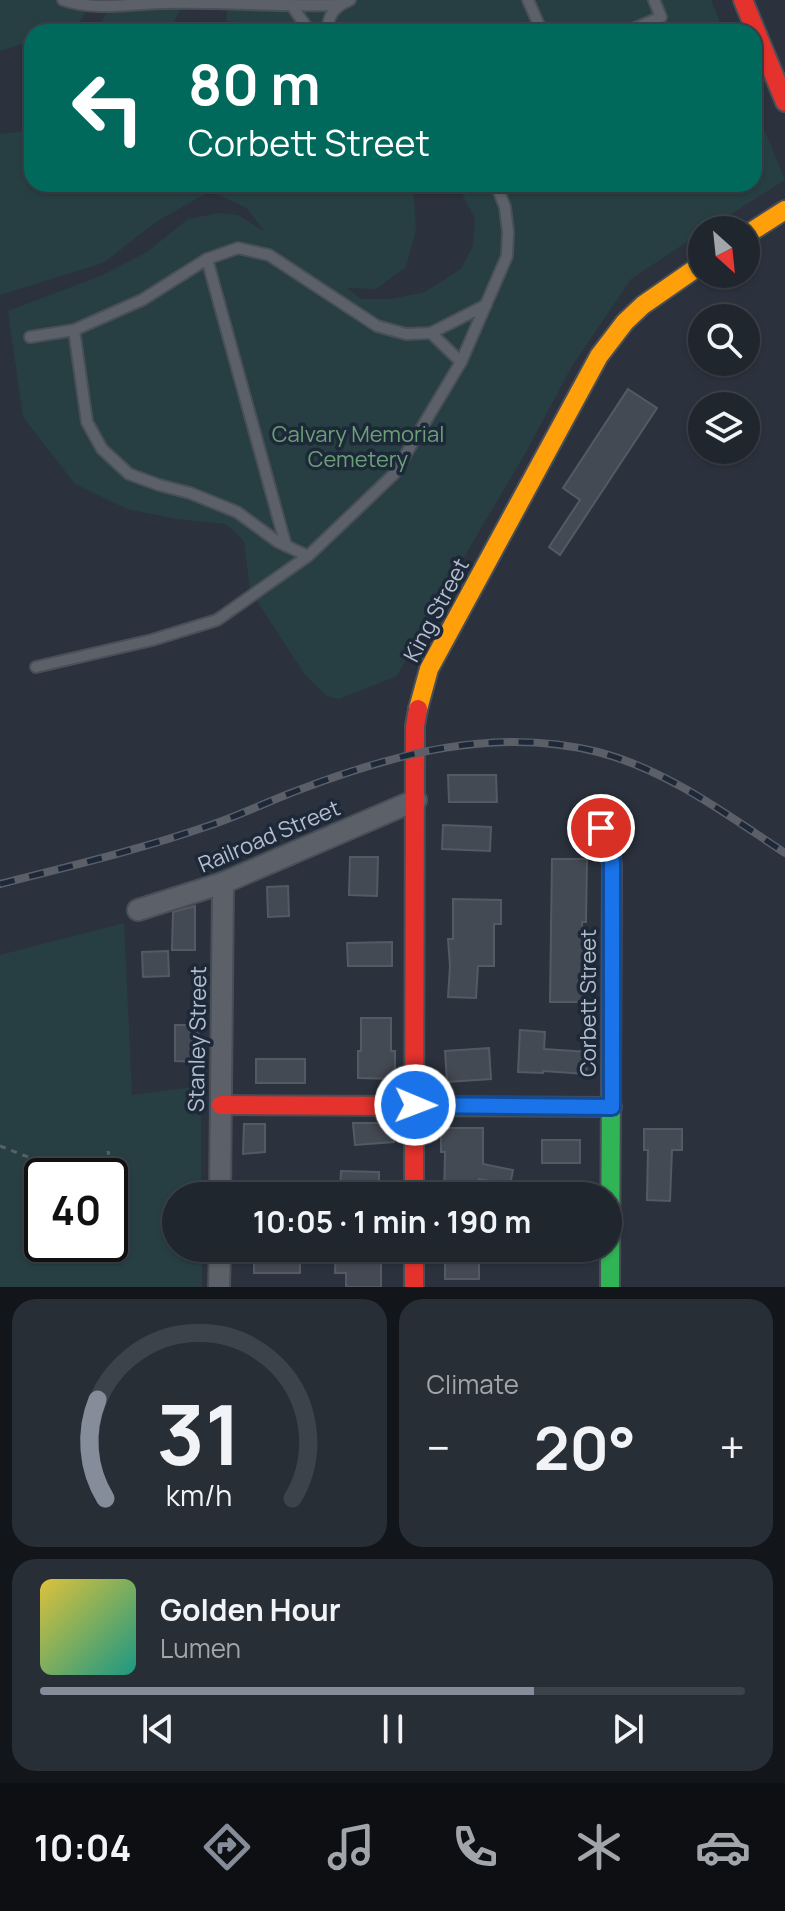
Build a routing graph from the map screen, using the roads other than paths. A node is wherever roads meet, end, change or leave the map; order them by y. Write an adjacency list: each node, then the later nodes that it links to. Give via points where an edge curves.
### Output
1 (63, 0): 7 (lane, via 105,6)
2 (350, 0): 6 (lane)
3 (528, 0): 10 (lane)
4 (654, 0): 11 (lane, via 661,17)
5 (743, 0): 12 (street)
6 (339, 5): 7 (lane); 9 (lane)
7 (292, 6): 8 (lane)
8 (304, 24)
9 (328, 24)
10 (538, 24)
11 (645, 24)
12 (753, 24)
13 (762, 46): 14 (street)
14 (785, 102)
15 (499, 192): 20 (lane, via 507,256)
16 (785, 210): 17 (street)
17 (760, 226)
18 (207, 259): 21 (lane, via 142,300); 22 (lane, via 238,248 269,255 377,326 406,334); 25 (lane)
19 (688, 273): 28 (street, King Street, via 634,312 599,356 429,669 415,726)
20 (486, 305): 22 (lane); 24 (lane)
21 (74, 330): 23 (lane); 25 (lane, via 87,422 102,449 129,474 237,512)
22 (431, 333): 24 (lane)
23 (30, 337)
24 (461, 362): 26 (lane, via 394,474)
25 (286, 546): 26 (lane)
26 (308, 556): 27 (lane, via 217,620)
27 (36, 667)
28 (416, 800): 30 (street, Railroad Street); 33 (street, King Street)
29 (595, 819): 34 (street, Corbett Street, via 612,864)
30 (223, 883): 31 (street, Railroad Street); 32 (street, Stanley Street)
31 (138, 910)
32 (221, 1105): 33 (street); 35 (street, Stanley Street)
33 (415, 1105): 34 (street); 36 (street, King Street)
34 (612, 1107): 41 (street, Corbett Street)
35 (220, 1182)
36 (414, 1182)
37 (220, 1262): 39 (street)
38 (414, 1262): 40 (street)
39 (219, 1287)
40 (414, 1287)
41 (610, 1287)

